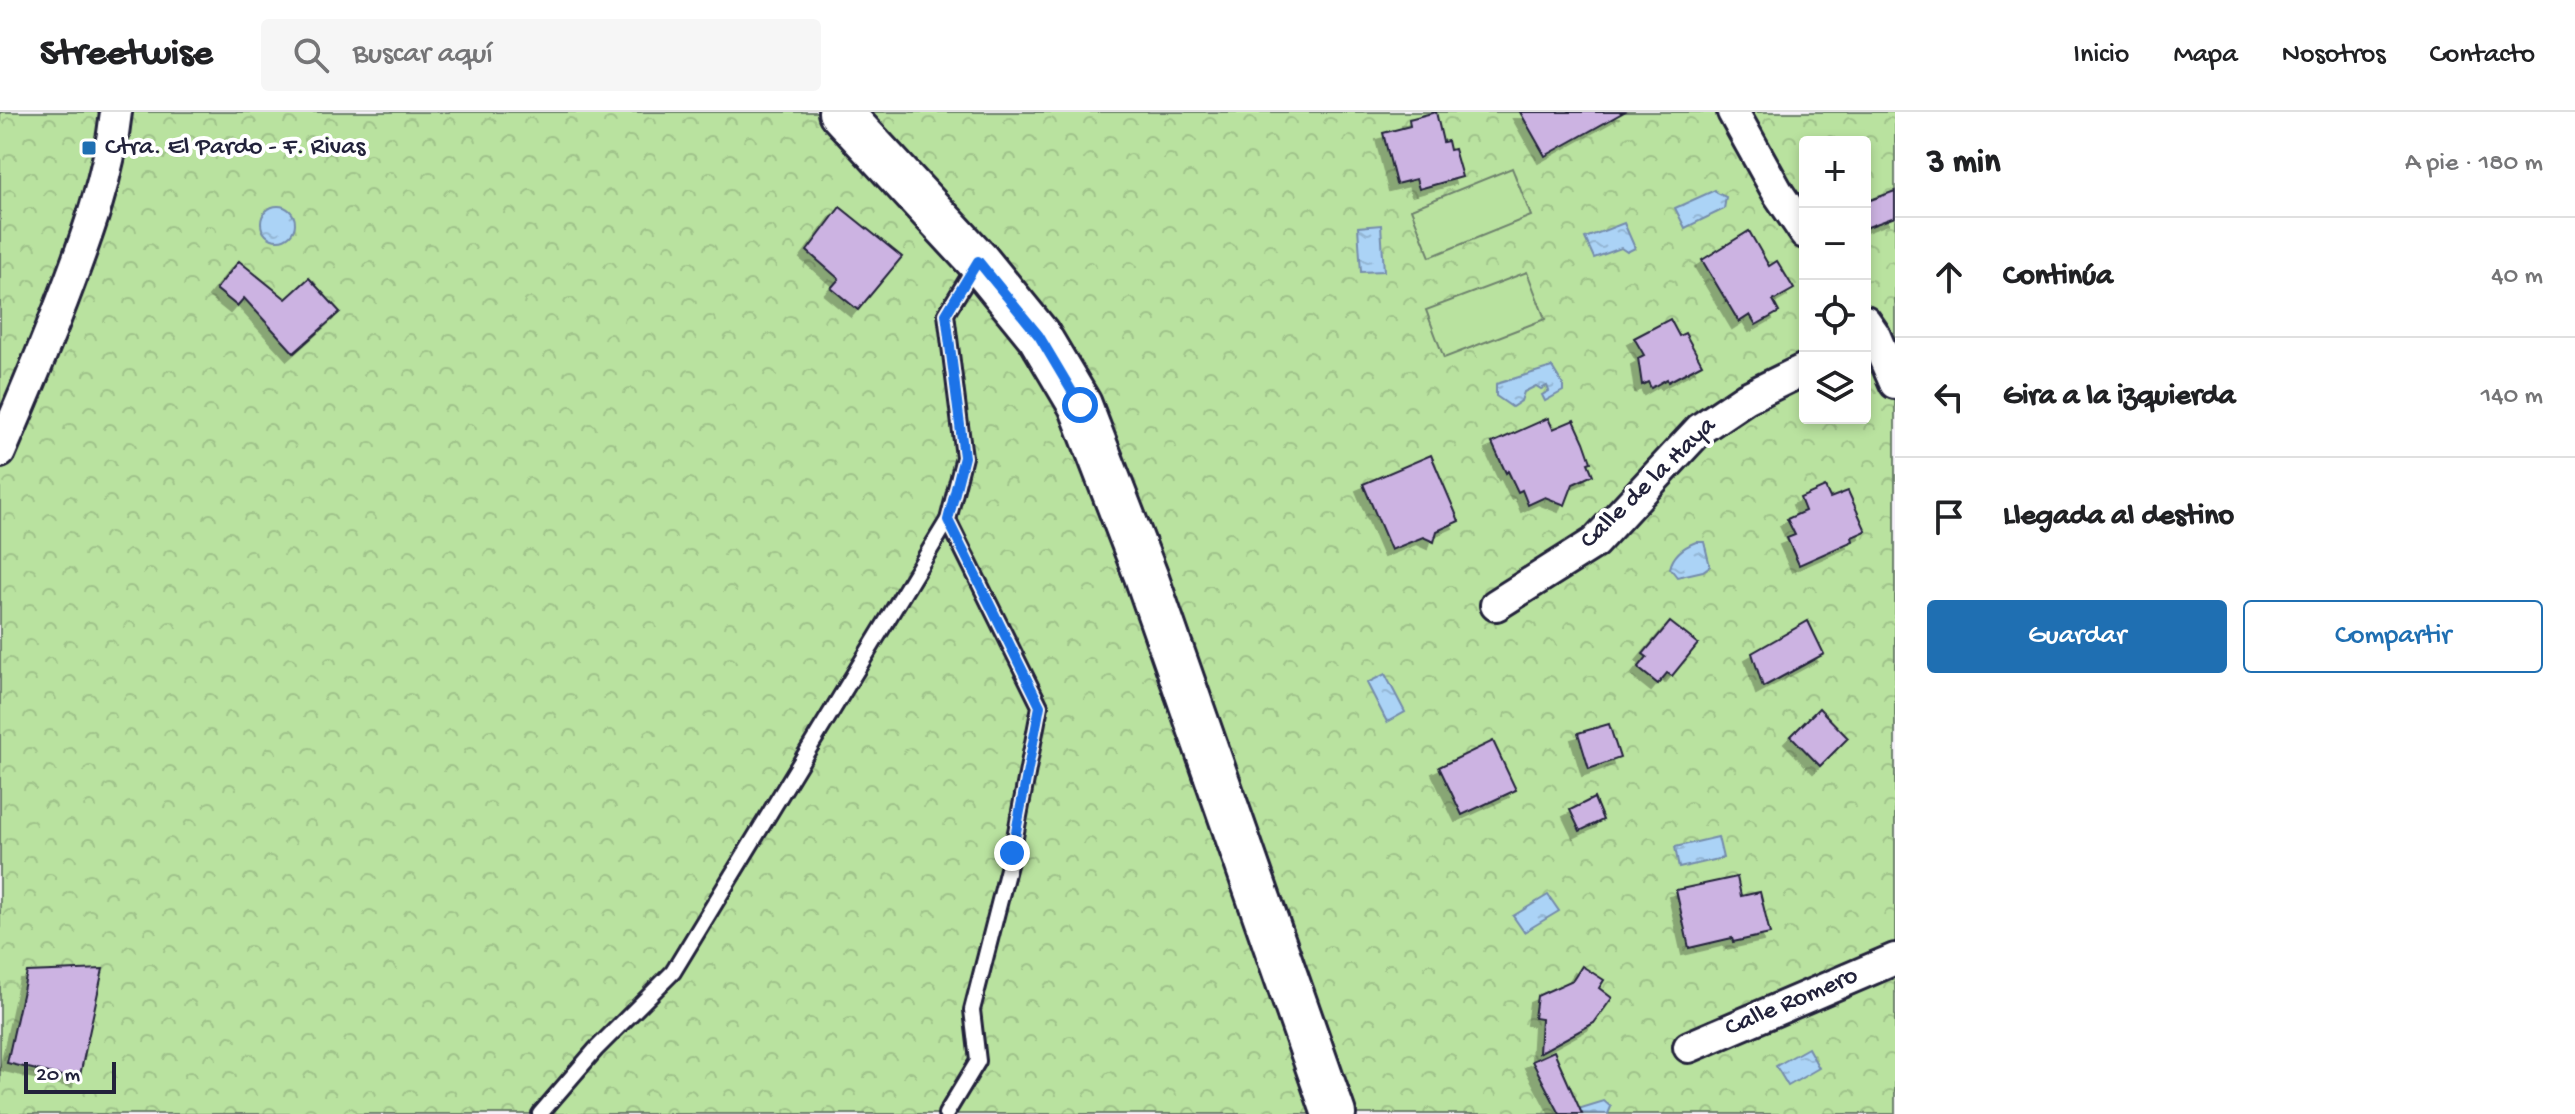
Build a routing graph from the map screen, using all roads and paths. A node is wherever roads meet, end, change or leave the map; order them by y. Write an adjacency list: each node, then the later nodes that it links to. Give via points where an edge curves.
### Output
1 (840, 112): 5 (main road)
2 (1733, 112): 4 (street)
3 (111, 119): 9 (street, via 88,235)
4 (1799, 224)
5 (978, 261): 10 (lane, via 946,314 964,457); 16 (main road, via 1039,336 1080,405 1146,576)
6 (1871, 337): 8 (street)
7 (1799, 372): 11 (street, Calle de la Haya, via 1700,429 1594,543)
8 (1895, 383)
9 (0, 452)
10 (948, 520): 14 (lane, via 673,972); 15 (lane, via 1040,706 1012,853 972,1010 978,1061)
11 (1496, 605)
12 (1895, 959): 13 (street, Calle Romero)
13 (1689, 1047)
14 (540, 1114)
15 (946, 1114)
16 (1334, 1114)

